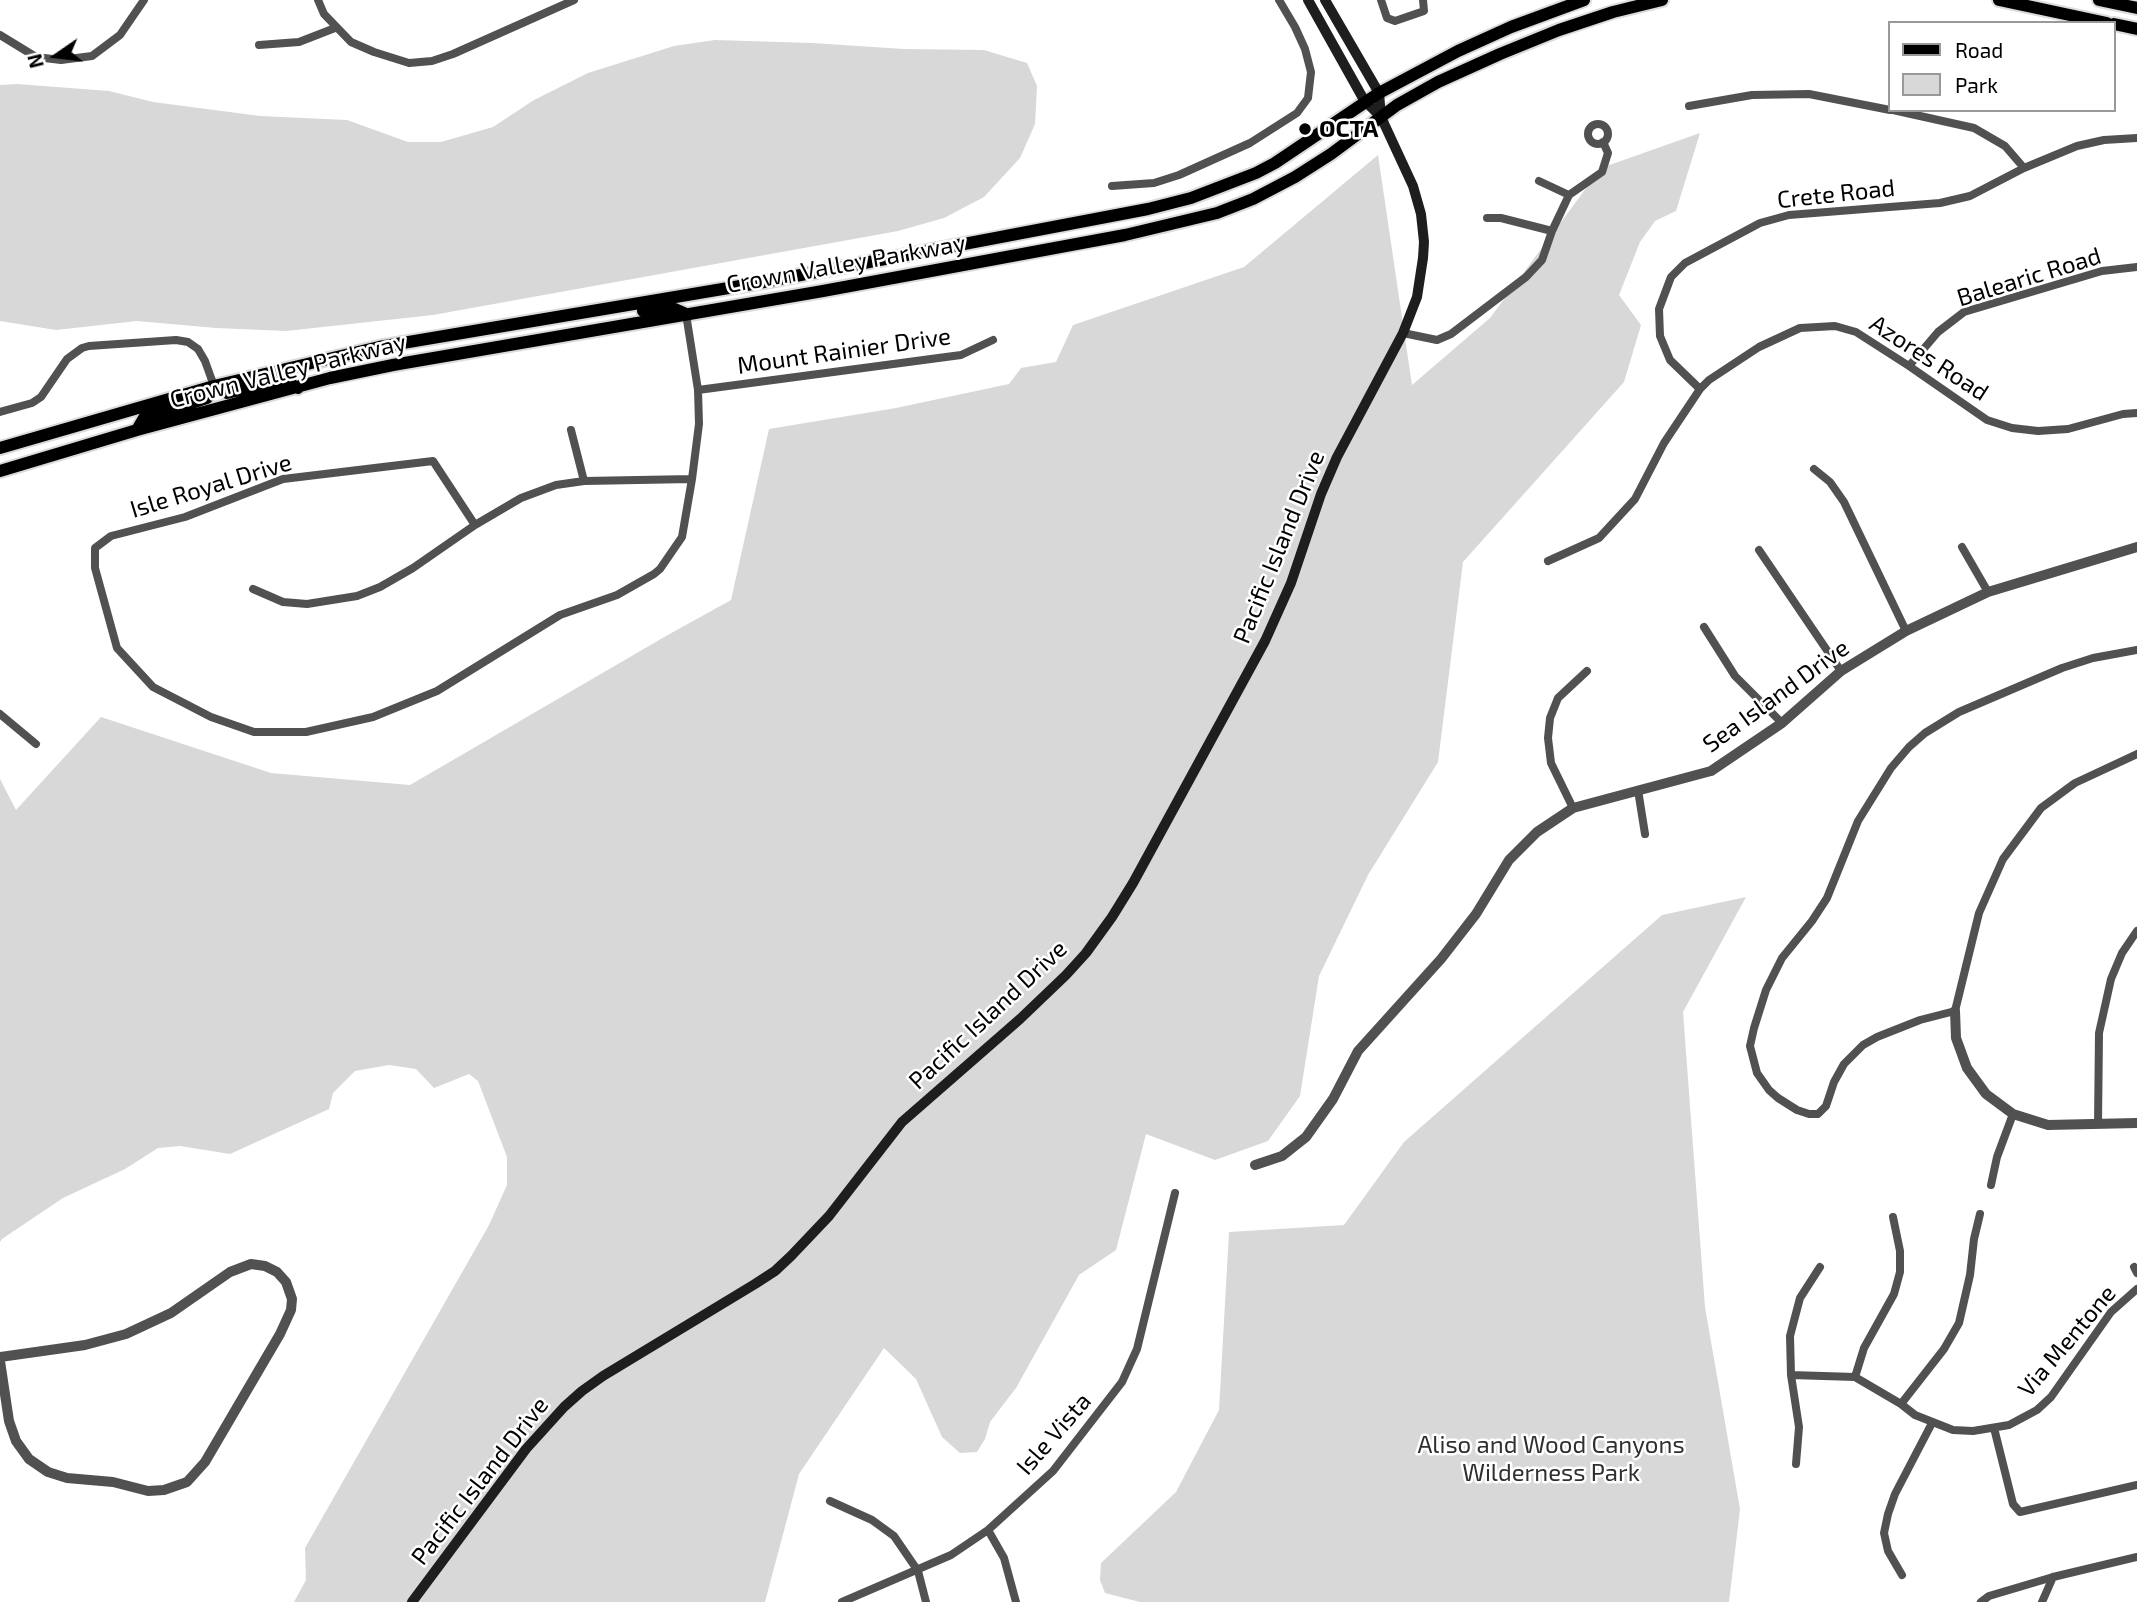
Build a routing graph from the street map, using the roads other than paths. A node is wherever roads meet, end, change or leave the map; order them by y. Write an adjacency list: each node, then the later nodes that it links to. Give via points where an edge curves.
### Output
1 (144, 0): 18 (street, via 120,35 92,56 36,57)
2 (318, 0): 16 (street)
3 (574, 0): 16 (street, via 432,61 410,63 374,52 351,42)
4 (1279, 0): 30 (street, via 1305,49 1311,72 1308,98 1297,113 1250,143 1180,175 1154,183)
5 (1308, 0): 21 (main road)
6 (1325, 0): 20 (main road)
7 (1381, 0): 8 (street, via 1387,18 1395,21 1424,11)
8 (1423, 0)
9 (1584, 0): 20 (main road, Crown Valley Parkway, via 1466,47)
10 (1662, 0): 25 (main road, Crown Valley Parkway, via 1586,20 1500,54 1438,82)
11 (1999, 0): 14 (main road)
12 (2099, 0): 13 (main road)
13 (2137, 8)
14 (2098, 21)
15 (2116, 24): 17 (main road)
16 (335, 28): 19 (street, via 299,42)
17 (2137, 29)
18 (0, 35)
19 (259, 45)
20 (1379, 93): 21 (main road, Crown Valley Parkway); 25 (main road)
21 (1366, 102): 25 (main road); 35 (main road, Crown Valley Parkway, via 1275,163 1191,198)
22 (1689, 106): 23 (street, via 1752,95 1809,94)
23 (1888, 109)
24 (1901, 112): 28 (street, via 1974,128 2005,146)
25 (1381, 117): 37 (main road, Crown Valley Parkway, via 1295,177 1217,213 1125,235); 38 (main road, Pacific Island Drive, via 1421,214 1423,258 1417,297)
26 (2137, 138): 28 (street, Crete Road, via 2077,146)
27 (1603, 142): 31 (street, via 1608,153 1602,172)
28 (2024, 168): 43 (street, Crete Road, via 1970,197 1789,215 1760,223 1685,263 1671,277 1659,309 1660,336 1670,360)
29 (1539, 181): 31 (street)
30 (1112, 186)
31 (1569, 195): 33 (street)
32 (1487, 218): 33 (street)
33 (1552, 231): 38 (street, via 1542,260 1526,277 1451,334 1437,340)
34 (2137, 267): 40 (street, Balearic Road, via 2102,271 1964,312 1938,332)
35 (764, 282): 36 (main road, Crown Valley Parkway); 37 (main road, via 756,291 700,299)
36 (630, 304): 37 (main road, via 642,311 668,306); 41 (main road, Crown Valley Parkway, via 379,347)
37 (686, 314): 42 (main road, Crown Valley Parkway, via 393,365); 44 (street)
38 (1403, 333): 99 (main road, Pacific Island Drive, via 1326,481 1291,583 1265,641 1133,883 1086,953 1043,999 902,1122 811,1237 775,1270 603,1376 564,1407 526,1449)
39 (993, 340): 44 (street, Mount Rainier Drive, via 961,355)
40 (1909, 366): 43 (street, Azores Road, via 1856,332 1835,326 1809,327 1759,347); 46 (street, Azores Road, via 1987,419 2012,428 2068,429)
41 (214, 386): 42 (main road, via 227,393 283,380); 45 (street, via 198,349 188,342 89,346 67,359 41,397); 47 (main road, via 207,398 144,418); 49 (main road, Crown Valley Parkway)
42 (298, 388): 47 (main road, Crown Valley Parkway)
43 (1700, 389): 58 (street, Azores Road, via 1664,443 1635,499 1599,538)
44 (698, 390): 52 (street)
45 (0, 412)
46 (2137, 413)
47 (137, 430): 51 (main road, Crown Valley Parkway)
48 (571, 430): 53 (street)
49 (0, 448)
50 (1814, 469): 62 (street, via 1844,502)
51 (0, 471)
52 (692, 479): 53 (street); 54 (street, Isle Royal Drive, via 682,537 654,574 617,594 560,615 437,691 373,717 306,732 254,732 211,717 153,687 117,648 95,568 94,548 111,536 185,517 283,479 433,461)
53 (584, 481): 54 (street, via 521,498)
54 (475, 525): 59 (street, via 413,568 357,596 307,604 283,602)
55 (1962, 547): 60 (street)
56 (2137, 547): 60 (street, Sea Island Drive)
57 (1759, 550): 65 (street)
58 (1548, 561)
59 (253, 589)
60 (1987, 592): 62 (street, Sea Island Drive)
61 (1704, 627): 67 (street, via 1735,676)
62 (1906, 631): 65 (street, Sea Island Drive)
63 (2137, 650): 74 (street, via 2062,667 1959,712 1909,747 1858,821 1827,898 1772,975 1751,1052 1759,1078 1778,1098 1804,1113 1818,1114 1844,1064 1863,1045 1920,1020)
64 (1587, 671): 71 (street, via 1558,698 1550,718 1551,763)
65 (1841, 671): 67 (street, Sea Island Drive)
66 (0, 714): 68 (street)
67 (1782, 723): 70 (street, Sea Island Drive, via 1711,771)
68 (36, 744)
69 (2137, 754): 74 (street, via 2075,783 2041,808 2003,859 1979,913)
70 (1638, 790): 71 (street, Sea Island Drive); 72 (street)
71 (1573, 808): 78 (street, Sea Island Drive, via 1537,832 1509,860 1441,959 1358,1051 1306,1137 1282,1156)
72 (1645, 834)
73 (2137, 931): 77 (street, via 2111,979 2099,1033)
74 (1955, 1011): 75 (street, via 1956,1038 1967,1068 1986,1094)
75 (2013, 1114): 77 (street, via 2048,1125); 79 (street)
76 (2137, 1123): 77 (street)
77 (2098, 1124)
78 (1255, 1165)
79 (1992, 1185)
80 (1175, 1194): 94 (street, Isle Vista, via 1137,1349 1122,1382 1053,1471)
81 (1980, 1214): 88 (street, via 1959,1323)
82 (1893, 1217): 87 (street, via 1900,1272)
83 (1820, 1267): 86 (street, via 1800,1298 1790,1336)
84 (2137, 1289): 90 (street, Via Mentone, via 2111,1312 2051,1398 2024,1419)
85 (0, 1359): 85 (street, via 9,1421 29,1459 67,1478 149,1491 178,1486 205,1462 280,1335 292,1299 277,1272 265,1266 241,1266 179,1308 126,1334)
86 (1791, 1376): 87 (street, Via Mentone); 91 (street, via 1799,1427)
87 (1855, 1377): 88 (street, Via Mentone)
88 (1901, 1404): 89 (street, Via Mentone)
89 (1932, 1423): 90 (street, Via Mentone, via 1963,1431); 97 (street, via 1895,1494 1884,1534)
90 (1994, 1428): 92 (street, via 2013,1504 2020,1512)
91 (1797, 1464)
92 (2137, 1485)
93 (830, 1501): 96 (street, via 894,1536)
94 (988, 1530): 96 (street, Isle Vista); 102 (street, via 1004,1558)
95 (2137, 1558): 98 (street)
96 (918, 1571): 100 (street, Isle Vista); 101 (street)
97 (1902, 1575)
98 (2053, 1577): 103 (street); 104 (street)
99 (412, 1602)
100 (842, 1602)
101 (926, 1602)
102 (1016, 1602)
103 (1981, 1602)
104 (2042, 1602)

